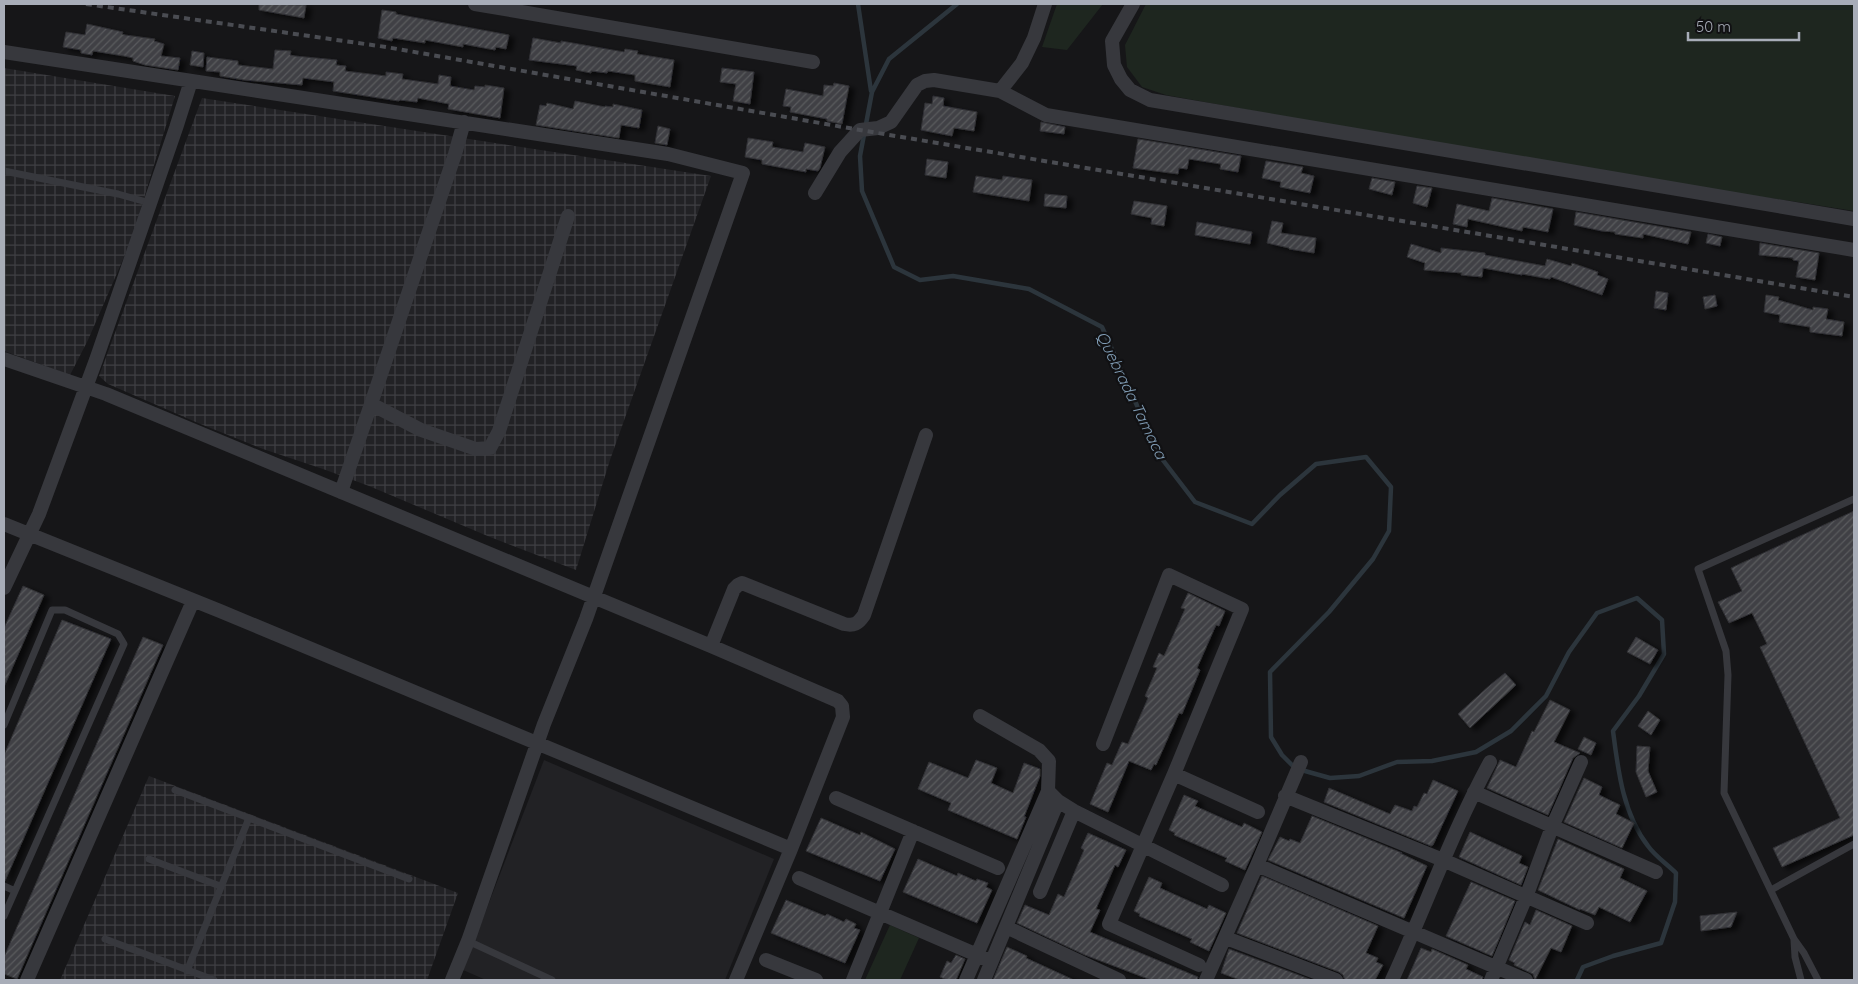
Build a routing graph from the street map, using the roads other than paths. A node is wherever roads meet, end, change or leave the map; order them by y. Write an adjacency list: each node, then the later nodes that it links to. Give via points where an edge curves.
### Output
1 (475, 4): 5 (street)
2 (1046, 4): 7 (street, via 1026,54)
3 (1134, 4): 13 (street, via 1112,41 1114,65 1130,90 1150,100)
4 (4, 52): 6 (street)
5 (813, 62)
6 (191, 80): 8 (street); 11 (street)
7 (1000, 91): 10 (street, via 934,80 917,85 891,122 878,128 860,130 848,141); 14 (street, via 1046,115)
8 (464, 122): 17 (street); 24 (street, via 668,154 744,173)
9 (4, 171): 11 (lane)
10 (815, 193)
11 (150, 203): 16 (street)
12 (568, 216): 17 (street, via 499,431 490,448 476,449 421,430)
13 (1854, 219)
14 (1854, 250)
15 (4, 359): 16 (street)
16 (86, 386): 19 (street); 22 (street)
17 (371, 404): 19 (street)
18 (926, 435): 26 (street, via 859,623 844,624 742,583 734,589)
19 (341, 492): 24 (street)
20 (1854, 499): 58 (lane, via 1698,569 1726,651 1724,793)
21 (4, 524): 22 (street)
22 (30, 534): 23 (street); 25 (street)
23 (4, 588)
24 (593, 597): 26 (street); 29 (street)
25 (193, 601): 29 (street); 77 (street)
26 (711, 646): 47 (street, via 832,698 842,706 842,717)
27 (980, 716): 37 (street, via 1038,750 1049,761)
28 (4, 725): 59 (lane, via 52,610 65,610 118,634 124,644)
29 (537, 743): 47 (street); 70 (street)
30 (1103, 744): 34 (street, via 1169,575 1242,609)
31 (1301, 762): 38 (street)
32 (1490, 762): 36 (street)
33 (1581, 762): 43 (street)
34 (1174, 774): 41 (street); 46 (street)
35 (175, 790): 42 (lane)
36 (1474, 792): 43 (street); 49 (street)
37 (1053, 796): 40 (street); 65 (street); 71 (street)
38 (1285, 796): 49 (street); 50 (street)
39 (836, 798): 44 (street)
40 (1074, 811): 46 (street); 60 (street)
41 (1258, 812)
42 (249, 818): 54 (lane); 56 (lane)
43 (1552, 827): 52 (street); 61 (street)
44 (913, 831): 51 (street); 62 (street)
45 (1854, 844): 58 (lane)
46 (1144, 845): 57 (street); 74 (street, via 1109,924)
47 (791, 849): 81 (street)
48 (149, 859): 56 (lane)
49 (1443, 860): 61 (street); 66 (street)
50 (1257, 865): 66 (street); 67 (street)
51 (998, 868)
52 (1656, 872)
53 (799, 878): 62 (street)
54 (409, 879)
55 (4, 886): 59 (lane)
56 (220, 886): 76 (lane)
57 (1222, 886)
58 (1771, 890): 68 (lane)
59 (15, 891): 63 (lane)
60 (1040, 892)
61 (1526, 897): 64 (street); 75 (street)
62 (879, 913): 71 (street); 83 (street)
63 (4, 916)
64 (1587, 923)
65 (1006, 927): 73 (street); 86 (street)
66 (1414, 932): 75 (street); 89 (street)
67 (1226, 938): 87 (street); 88 (street)
68 (1794, 939): 92 (lane); 93 (lane)
69 (106, 940): 76 (lane)
70 (468, 942): 79 (street); 80 (lane)
71 (976, 954): 73 (street); 84 (street)
72 (766, 960): 82 (street)
73 (991, 961): 85 (street)
74 (1199, 965)
75 (1497, 967): 90 (street); 91 (street)
76 (187, 970): 78 (lane)
77 (27, 980)
78 (214, 980)
79 (452, 980)
80 (552, 980)
81 (736, 980)
82 (816, 980)
83 (853, 980)
84 (966, 980)
85 (984, 980)
86 (1119, 980)
87 (1206, 980)
88 (1336, 980)
89 (1392, 980)
90 (1492, 980)
91 (1526, 980)
92 (1801, 980)
93 (1818, 980)

